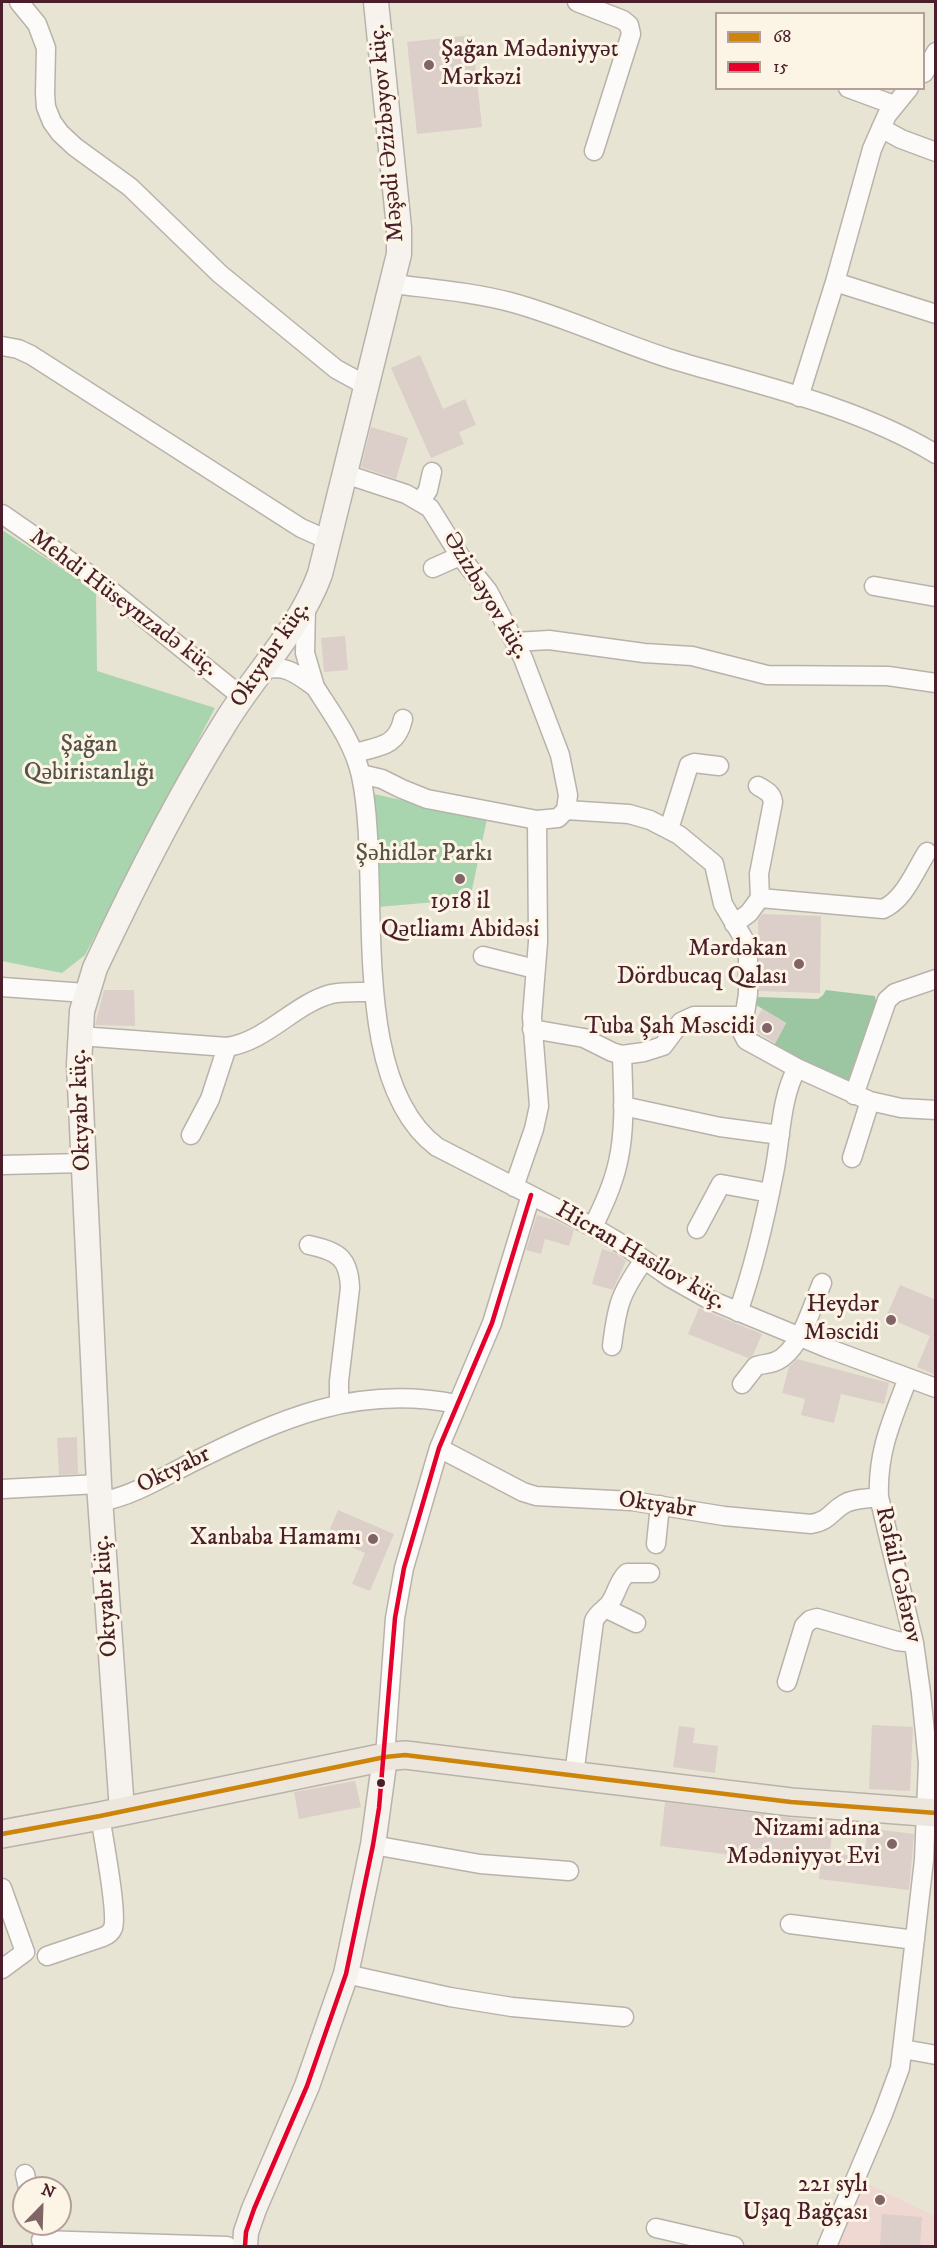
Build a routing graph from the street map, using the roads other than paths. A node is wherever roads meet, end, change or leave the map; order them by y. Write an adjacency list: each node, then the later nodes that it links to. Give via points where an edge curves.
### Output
1 (19, 2): 16 (street, via 37,24 46,48 46,107 60,133 130,187 220,274 336,369)
2 (376, 2): 13 (street, Məşədi Əzizbəyov küç., via 399,228)
3 (577, 2): 10 (street, via 623,20 629,24 631,33)
4 (936, 52): 5 (street)
5 (925, 71)
6 (853, 90): 8 (street)
7 (907, 90): 8 (street)
8 (894, 105): 9 (street)
9 (881, 128): 11 (street); 12 (street)
10 (594, 151)
11 (936, 152)
12 (835, 282): 14 (street); 17 (street)
13 (393, 284): 16 (street, Məşədi Əzizbəyov küç.); 17 (street, via 476,294 512,303)
14 (936, 314)
15 (2, 346): 23 (street, via 30,355 301,528)
16 (367, 386): 20 (street, Məşədi Əzizbəyov küç.)
17 (799, 397): 18 (street, via 884,427)
18 (936, 454)
19 (432, 472): 21 (street)
20 (345, 474): 21 (street, Əzizbəyov küç.); 23 (street, Oktyabr küç.)
21 (421, 501): 24 (street, Əzizbəyov küç., via 436,515)
22 (2, 514): 35 (street, Mehdi Hüseynzadə küç., via 100,582)
23 (328, 540): 28 (street, Oktyabr küç., via 320,574)
24 (460, 556): 25 (street); 29 (street, Əzizbəyov küç., via 488,591)
25 (433, 568)
26 (874, 586): 27 (street)
27 (936, 597)
28 (306, 606): 30 (street, Oktyabr küç.); 31 (street)
29 (515, 642): 33 (street, via 549,640 692,656 767,675 888,676); 41 (street, Əzizbəyov küç., via 560,755)
30 (279, 648): 31 (street, via 292,646); 32 (street, Oktyabr küç.)
31 (305, 653): 34 (street)
32 (263, 670): 34 (street, via 280,667); 35 (street, Oktyabr küç.)
33 (936, 683)
34 (315, 687): 37 (street, Hicran Hasilov küç.)
35 (242, 697): 52 (street, Oktyabr küç., via 176,806)
36 (403, 719): 37 (street, via 394,740)
37 (355, 753): 39 (street, Hicran Hasilov küç.)
38 (719, 766): 43 (street, via 689,765)
39 (361, 774): 42 (street, via 427,799); 51 (street, Hicran Hasilov küç., via 368,829)
40 (758, 786): 45 (street, via 773,797 759,874)
41 (566, 810): 42 (street, via 558,819); 43 (street, via 629,814)
42 (537, 820): 48 (street)
43 (669, 829): 46 (street, via 714,864 723,904)
44 (927, 852): 45 (street, via 898,899 883,909)
45 (760, 898): 46 (street)
46 (734, 924): 53 (street, via 748,950)
47 (483, 956): 48 (street)
48 (535, 969): 54 (street)
49 (936, 979): 59 (street, via 895,993 887,1000)
50 (2, 987): 52 (street)
51 (373, 992): 56 (street, via 330,994 257,1037); 67 (street, Hicran Hasilov küç., via 386,1062 399,1097 418,1130 437,1147)
52 (86, 993): 55 (street, Oktyabr küç.)
53 (745, 1016): 57 (street, via 686,1018 663,1046); 58 (street, via 742,1032 746,1040)
54 (532, 1029): 57 (street, via 578,1036); 67 (street, via 539,1106)
55 (80, 1036): 56 (street); 65 (street, Oktyabr küç.)
56 (227, 1047): 62 (street, via 210,1099)
57 (622, 1055): 60 (street)
58 (797, 1068): 59 (street); 63 (street, via 787,1092)
59 (862, 1098): 61 (street, via 901,1108); 64 (street)
60 (623, 1106): 63 (street, via 720,1127); 70 (street, via 619,1161)
61 (936, 1110)
62 (191, 1135)
63 (780, 1135): 68 (street)
64 (852, 1158)
65 (83, 1163): 66 (street); 85 (street, Oktyabr küç.)
66 (2, 1165)
67 (514, 1187): 69 (street, Hicran Hasilov küç.)
68 (770, 1193): 71 (street, via 721,1184); 75 (street)
69 (531, 1195): 70 (street, Hicran Hasilov küç.); 82 (street, via 492,1323)
70 (593, 1227): 73 (street, Hicran Hasilov küç.)
71 (697, 1229)
72 (309, 1245): 81 (street, via 336,1252 350,1276)
73 (644, 1260): 75 (street, Hicran Hasilov küç., via 687,1288); 77 (street, via 628,1282 617,1308)
74 (822, 1283): 76 (street)
75 (738, 1312): 76 (street, Hicran Hasilov küç.)
76 (800, 1337): 78 (street, Hicran Hasilov küç.); 79 (street, via 775,1362 756,1366)
77 (612, 1346)
78 (908, 1378): 80 (street, Hicran Hasilov küç.); 86 (street, Rəfail Cəfərov, via 882,1449)
79 (742, 1384)
80 (936, 1388)
81 (339, 1403): 82 (street, Oktyabr, via 406,1398); 85 (street, Oktyabr, via 260,1430 125,1496)
82 (456, 1404): 83 (street)
83 (439, 1448): 87 (street, Oktyabr, via 536,1496); 94 (street, via 399,1589)
84 (2, 1489): 85 (street, Oktyabr)
85 (99, 1493): 97 (street, Oktyabr küç.)
86 (879, 1497): 87 (street, Oktyabr, via 846,1503 830,1517 811,1524); 92 (street, Rəfail Cəfərov)
87 (660, 1505): 88 (street)
88 (656, 1544)
89 (650, 1573): 90 (street, via 627,1573)
90 (605, 1608): 91 (street); 95 (street, via 594,1621)
91 (636, 1623)
92 (914, 1642): 93 (street, via 897,1641 817,1618 810,1620 804,1626); 96 (street, Rəfail Cəfərov, via 928,1750)
93 (787, 1682)
94 (385, 1757): 95 (main road, via 416,1756); 97 (main road); 99 (street)
95 (574, 1775): 96 (main road, via 831,1806)
96 (931, 1813): 103 (street, Rəfail Cəfərov)
97 (111, 1814): 98 (main road); 104 (street, via 111,1933)
98 (2, 1834)
99 (373, 1845): 100 (street, via 480,1864); 106 (street)
100 (569, 1871)
101 (2, 1888): 105 (street, via 25,1952)
102 (790, 1924): 103 (street)
103 (915, 1940): 108 (street, Rəfail Cəfərov)
104 (47, 1956)
105 (2, 1969)
106 (346, 1974): 107 (street, via 512,2007); 113 (street, via 307,2086 254,2209)
107 (624, 2017)
108 (903, 2049): 109 (street); 115 (street, Rəfail Cəfərov, via 884,2114)
109 (936, 2055)
110 (656, 2228): 114 (street)
111 (40, 2237): 112 (street)
112 (227, 2247)
113 (245, 2247)
114 (734, 2247)
115 (827, 2247)

